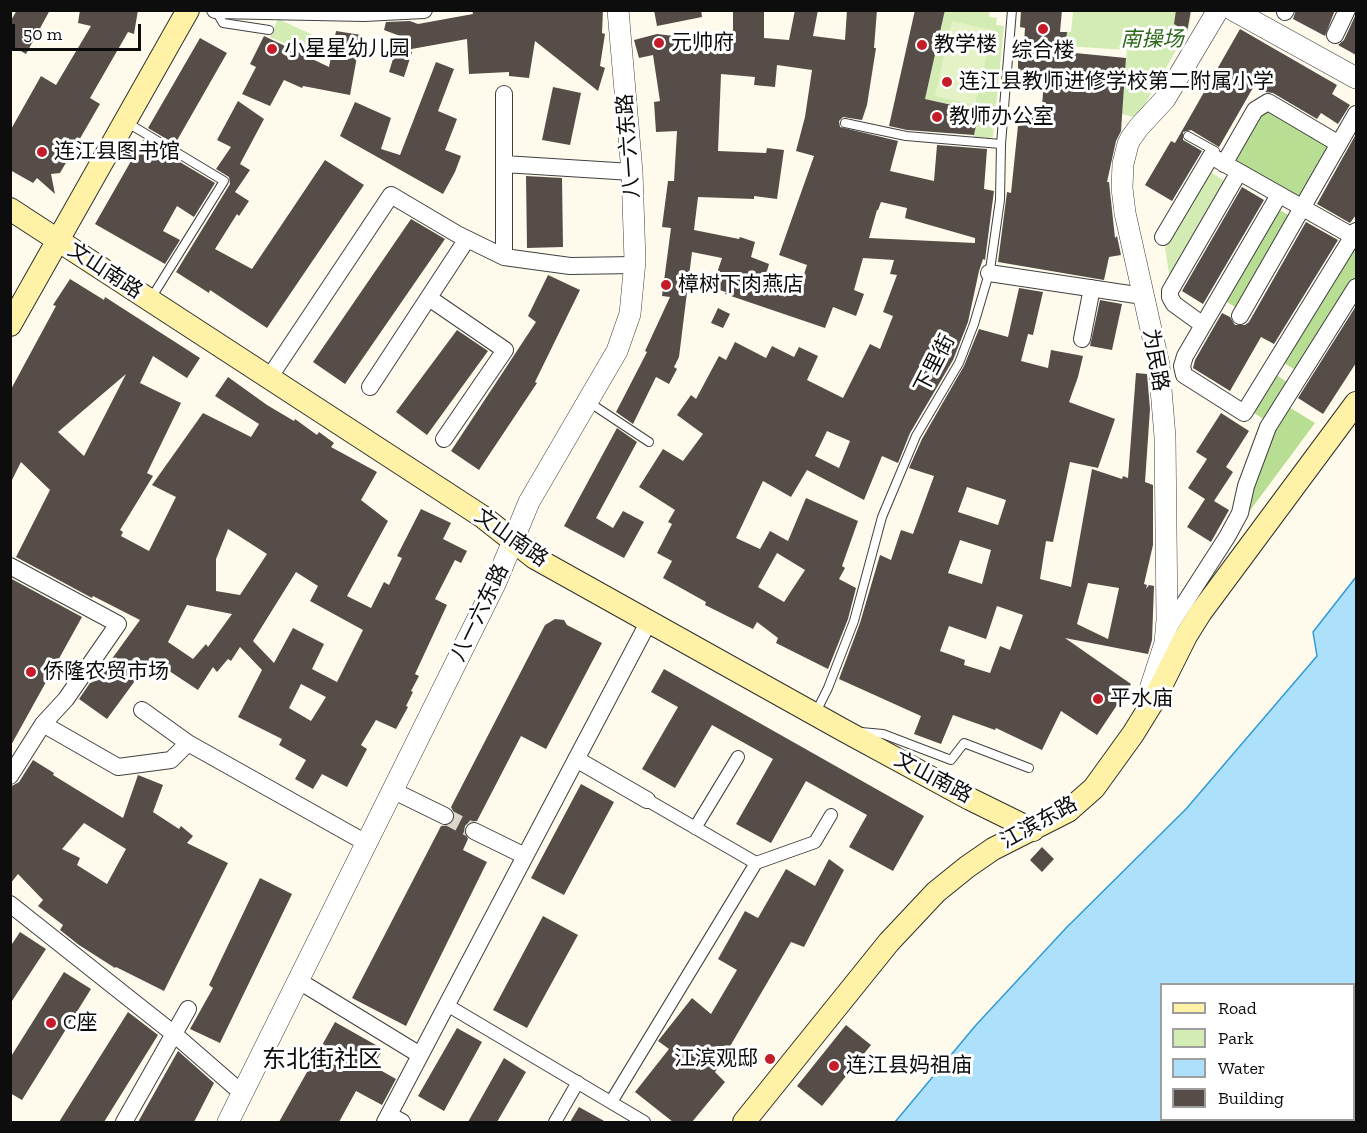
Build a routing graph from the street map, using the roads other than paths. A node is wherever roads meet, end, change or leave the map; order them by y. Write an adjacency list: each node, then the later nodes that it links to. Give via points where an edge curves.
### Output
1 (188, 10): 14 (main road)
2 (424, 10): 8 (street)
3 (618, 10): 21 (street, 八一六东路)
4 (1012, 10): 17 (lane, 下里街)
5 (1218, 10): 34 (street, 为民路, via 1165,99 1139,127 1125,153 1125,213)
6 (1233, 10): 11 (street)
7 (1347, 10): 10 (street)
8 (216, 11): 9 (lane, via 223,23)
9 (269, 30)
10 (1335, 34)
11 (1356, 78)
12 (504, 94): 19 (street)
13 (1356, 114): 18 (street)
14 (125, 122): 28 (main road); 36 (lane, via 224,181)
15 (845, 123): 17 (lane, via 906,136)
16 (1188, 136): 20 (lane, via 1215,151)
17 (1001, 144): 31 (lane, 下里街, via 1000,200)
18 (1339, 144): 20 (street, via 1268,102 1255,110); 23 (street)
19 (504, 164): 21 (street); 29 (street)
20 (1225, 164): 22 (street); 26 (street); 39 (street, via 1170,291 1174,304)
21 (632, 172): 30 (street, 八一六东路)
22 (1279, 195): 23 (street); 39 (street)
23 (1302, 208): 25 (street); 37 (street)
24 (10, 209): 28 (main road, 文山南路)
25 (1356, 235): 41 (street)
26 (1163, 237)
27 (468, 239): 29 (street); 35 (street); 42 (street, via 391,195)
28 (58, 240): 36 (main road, 文山南路); 38 (main road)
29 (504, 257): 30 (street, via 570,266)
30 (635, 265): 45 (street, 八一六东路, via 630,314 617,351)
31 (989, 273): 32 (street); 54 (lane, 下里街, via 959,363 916,436 882,517 854,621)
32 (1092, 288): 34 (street); 40 (street)
33 (1356, 288): 43 (street)
34 (1143, 296): 52 (street, 为民路, via 1159,365 1165,438)
35 (429, 298): 44 (street); 47 (street, via 505,350)
36 (149, 300): 42 (main road, 文山南路)
37 (1240, 316)
38 (10, 325)
39 (1203, 325): 41 (street, via 1185,356 1184,375 1244,413)
40 (1082, 339)
41 (1274, 366): 43 (street)
42 (269, 378): 49 (main road, 文山南路)
43 (1297, 381): 52 (street, via 1268,427 1232,529)
44 (370, 387)
45 (587, 401): 48 (lane); 49 (street, 八一六东路, via 529,502)
46 (1356, 403): 57 (main road, 江滨东路, via 1201,612)
47 (444, 439)
48 (649, 442)
49 (514, 541): 51 (main road, 文山南路, via 535,558); 63 (street, 八一六东路)
50 (10, 566): 55 (street, via 118,624 66,699)
51 (649, 621): 54 (main road, 文山南路); 60 (street)
52 (1166, 632): 57 (street, 为民路, via 1159,667)
53 (142, 710): 58 (street)
54 (815, 714): 56 (main road, 文山南路)
55 (43, 724): 58 (street, via 118,767 171,760); 62 (street)
56 (843, 730): 61 (lane, via 882,734 951,760 964,743); 68 (main road, 文山南路)
57 (1133, 734): 68 (main road, 江滨东路, via 1086,796)
58 (188, 743): 70 (street)
59 (738, 757): 67 (street)
60 (576, 759): 64 (street); 71 (street)
61 (1029, 768)
62 (10, 776)
63 (394, 791): 66 (street); 70 (street, 八一六东路)
64 (647, 800): 67 (street)
65 (831, 815): 72 (street, via 815,842)
66 (445, 816)
67 (695, 828): 72 (street)
68 (1033, 830): 87 (main road, 江滨东路, via 993,849 923,905)
69 (474, 831): 71 (street)
70 (368, 844): 74 (street, 八一六东路)
71 (525, 856): 75 (street)
72 (756, 863): 81 (street)
73 (10, 904): 77 (street)
74 (299, 981): 78 (street); 80 (street, 八一六东路)
75 (447, 1005): 78 (street); 79 (street)
76 (188, 1008): 77 (street)
77 (174, 1034): 80 (street); 83 (street)
78 (420, 1055): 82 (street)
79 (578, 1082): 81 (street); 85 (street)
80 (243, 1094): 84 (street, 八一六东路)
81 (611, 1102): 86 (street)
82 (392, 1120)
83 (124, 1122)
84 (228, 1122)
85 (555, 1122)
86 (644, 1122)
87 (744, 1122)

